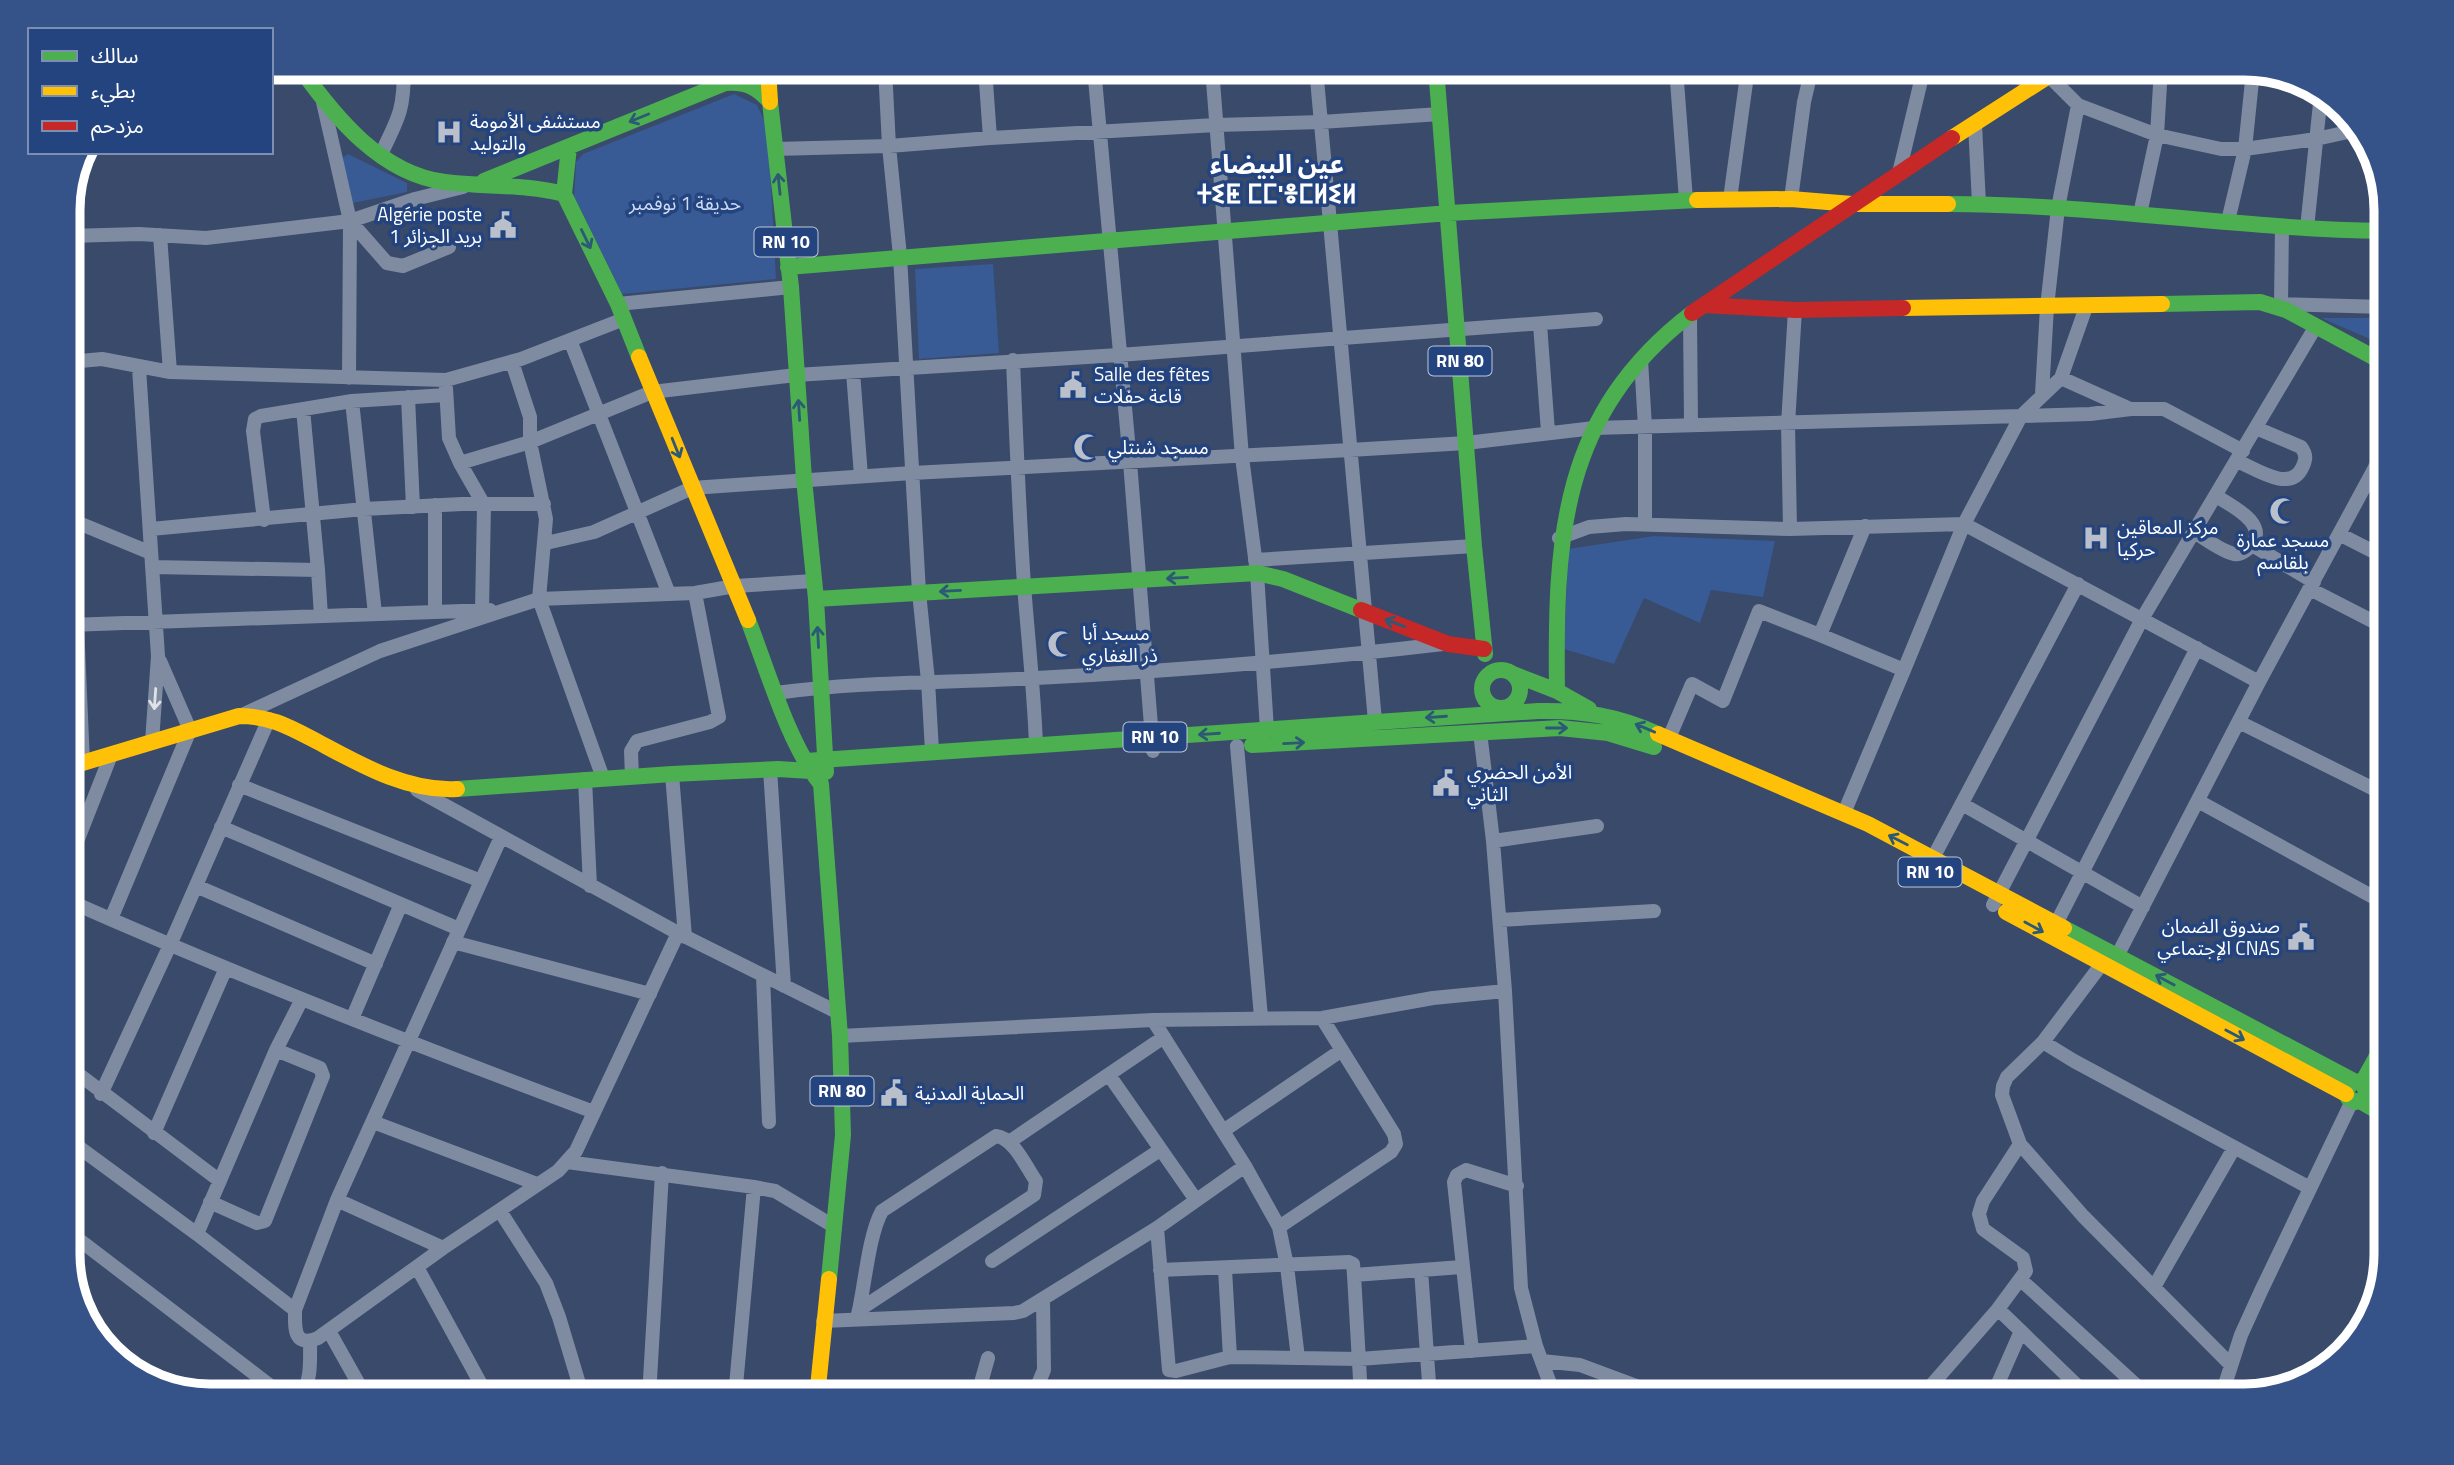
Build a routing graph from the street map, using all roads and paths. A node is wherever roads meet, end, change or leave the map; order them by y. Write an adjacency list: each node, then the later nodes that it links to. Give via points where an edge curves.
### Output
1 (1317, 80): 25 (street)
2 (1437, 80): 24 (main road, RN 80)
3 (1677, 80): 43 (street)
4 (1746, 80): 41 (street)
5 (1809, 80): 42 (street)
6 (1921, 80): 38 (street)
7 (2034, 80): 26 (main road)
8 (2047, 80): 22 (street)
9 (2160, 80): 30 (street)
10 (309, 81): 20 (main road)
11 (404, 81): 37 (street, via 401,114)
12 (727, 81): 19 (main road)
13 (769, 81): 21 (main road)
14 (886, 81): 33 (street)
15 (986, 81): 31 (street)
16 (1095, 81): 29 (street)
17 (1213, 81): 27 (street)
18 (2252, 81): 36 (street)
19 (725, 83): 21 (main road, via 749,83); 34 (main road, one-way to 34)
20 (323, 101): 37 (main road); 49 (street)
21 (770, 102): 35 (main road, RN 10)
22 (2078, 105): 30 (street); 46 (street)
23 (2320, 106): 32 (street)
24 (1440, 114): 25 (street); 47 (main road, RN 80)
25 (1321, 122): 27 (street); 51 (street)
26 (1975, 124): 38 (main road); 45 (street)
27 (1216, 125): 29 (street); 55 (street)
28 (2347, 132): 32 (street)
29 (1100, 133): 31 (street); 58 (street)
30 (2157, 135): 36 (street, via 2221,149); 48 (street)
31 (990, 138): 33 (street)
32 (2316, 139): 36 (street); 53 (street)
33 (889, 146): 35 (street); 60 (street)
34 (569, 147): 39 (main road); 40 (main road)
35 (775, 149): 61 (main road, RN 10, one-way to 35)
36 (2245, 149): 50 (street)
37 (381, 153): 39 (main road, via 430,179)
38 (1899, 173): 44 (main road)
39 (473, 184): 40 (main road, via 535,186); 49 (street)
40 (564, 194): 69 (main road, one-way to 69)
41 (1730, 199): 42 (main road); 43 (main road)
42 (1791, 199): 44 (main road)
43 (1686, 200): 47 (main road)
44 (1852, 204): 45 (main road); 64 (main road)
45 (1979, 204): 46 (main road)
46 (2058, 208): 48 (main road); 65 (street)
47 (1449, 213): 51 (main road); 74 (main road, RN 80)
48 (2140, 214): 50 (main road)
49 (350, 221): 56 (street, via 206,238); 59 (street, via 387,263 403,266); 89 (street)
50 (2228, 221): 52 (main road)
51 (1330, 223): 55 (main road); 75 (street)
52 (2282, 226): 53 (main road); 63 (street)
53 (2308, 228): 54 (main road)
54 (2373, 231)
55 (1225, 232): 58 (main road); 77 (street)
56 (160, 235): 57 (street); 86 (street)
57 (81, 236)
58 (1109, 241): 60 (main road); 78 (street)
59 (449, 247)
60 (900, 256): 61 (main road); 84 (street)
61 (788, 267): 62 (main road, RN 10)
62 (791, 287): 69 (street); 88 (main road, RN 10)
63 (2277, 304): 66 (main road); 67 (street); 73 (main road)
64 (1704, 306): 68 (main road); 70 (main road)
65 (2047, 307): 66 (main road); 68 (main road); 93 (street)
66 (2086, 307): 90 (street)
67 (2373, 307)
68 (1794, 310): 101 (street)
69 (621, 312): 76 (street); 92 (main road)
70 (1690, 316): 81 (main road); 100 (street)
71 (1596, 319): 72 (street)
72 (1541, 324): 74 (street); 105 (street)
73 (2316, 326): 79 (main road); 104 (street)
74 (1458, 330): 75 (street); 107 (main road, RN 80)
75 (1340, 338): 77 (street); 108 (street)
76 (570, 340): 83 (street); 98 (street)
77 (1235, 347): 78 (street); 110 (street)
78 (1119, 355): 80 (street); 111 (street)
79 (2373, 357)
80 (1013, 360): 84 (street); 113 (street)
81 (1641, 360): 102 (street); 103 (main road)
82 (81, 361): 85 (street, via 102,359)
83 (512, 362): 91 (street); 106 (street, via 530,417)
84 (906, 367): 87 (street); 115 (street)
85 (139, 368): 86 (street); 132 (street)
86 (170, 372): 89 (street)
87 (853, 372): 88 (street); 116 (street)
88 (796, 375): 92 (street); 117 (main road, RN 10, one-way to 88)
89 (349, 378): 91 (street)
90 (2061, 378): 93 (street); 97 (street)
91 (446, 387): 94 (street); 112 (street, via 449,438)
92 (652, 392): 98 (street); 118 (main road, one-way to 118)
93 (2042, 394): 99 (street)
94 (408, 397): 95 (street); 123 (street)
95 (352, 401): 96 (street); 124 (street)
96 (303, 409): 126 (street); 127 (street, via 255,419)
97 (2131, 409): 99 (street); 109 (street, via 2164,409)
98 (599, 414): 106 (street); 125 (street)
99 (2021, 416): 101 (street); 129 (street)
100 (1690, 424): 101 (street); 102 (street)
101 (1787, 424): 133 (street)
102 (1645, 426): 103 (street); 128 (street)
103 (1594, 428): 105 (street); 136 (main road, via 1576,471)
104 (2256, 428): 109 (street); 109 (street, via 2301,447 2306,460 2298,475 2282,480)
105 (1548, 432): 107 (street)
106 (530, 442): 112 (street); 120 (street)
107 (1466, 443): 108 (street); 139 (main road, RN 80)
108 (1350, 450): 110 (street); 141 (street)
109 (2240, 456): 119 (street)
110 (1242, 457): 111 (street); 143 (street)
111 (1130, 462): 113 (street); 145 (street)
112 (460, 463): 122 (street)
113 (1017, 467): 115 (street); 150 (street)
114 (2373, 471): 135 (street)
115 (912, 473): 116 (street); 151 (street)
116 (860, 476): 117 (street)
117 (804, 479): 118 (street); 146 (main road, RN 10)
118 (692, 488): 125 (street); 149 (main road)
119 (2216, 496): 134 (street); 138 (street, via 2250,518 2256,533)
120 (544, 504): 122 (street); 137 (street)
121 (435, 505): 122 (street); 123 (street); 158 (street)
122 (484, 505): 157 (street)
123 (413, 507): 124 (street)
124 (363, 509): 126 (street); 160 (street)
125 (638, 512): 137 (street, via 594,532); 153 (street)
126 (314, 514): 127 (street); 144 (street)
127 (264, 520): 132 (street)
128 (1645, 524): 133 (street); 136 (street, via 1589,527)
129 (1964, 524): 131 (street); 147 (street); 173 (street)
130 (81, 525): 142 (street)
131 (1865, 526): 133 (street); 166 (street)
132 (151, 529): 142 (street)
133 (1790, 529)
134 (2194, 532): 138 (street, via 2232,554); 162 (street)
135 (2339, 534): 140 (street); 148 (street)
136 (1559, 538): 181 (main road)
137 (546, 543): 154 (street)
138 (2252, 545): 148 (street)
139 (1474, 546): 141 (street); 169 (main road, RN 80)
140 (2373, 552)
141 (1359, 553): 143 (street); 159 (street)
142 (151, 560): 144 (street); 163 (street)
143 (1256, 567): 145 (main road, one-way to 145); 159 (main road); 172 (street)
144 (318, 570): 161 (street)
145 (1138, 580): 150 (main road); 174 (street)
146 (813, 581): 149 (street); 155 (main road, RN 10)
147 (2078, 584): 162 (street); 212 (street)
148 (2312, 585): 164 (street); 178 (street)
149 (735, 586): 152 (street); 182 (main road)
150 (1025, 586): 151 (main road, one-way to 151); 176 (street)
151 (919, 592): 155 (main road); 177 (street)
152 (695, 593): 153 (street); 205 (street, via 719,717 637,741 631,751)
153 (668, 594): 154 (street)
154 (539, 599): 156 (street); 206 (street)
155 (816, 599): 179 (main road, RN 10, one-way to 155)
156 (515, 607): 157 (street); 186 (street, via 380,651)
157 (482, 611): 158 (street)
158 (435, 612): 160 (street)
159 (1364, 612): 167 (main road, one-way to 159); 170 (street)
160 (375, 614): 161 (street)
161 (321, 616): 163 (street)
162 (2143, 619): 168 (street); 219 (street)
163 (156, 621): 165 (street); 171 (street)
164 (2373, 621)
165 (81, 624)
166 (1820, 635): 173 (street); 193 (street, via 1759,611 1723,701 1692,684)
167 (1448, 644): 169 (main road); 170 (street)
168 (2197, 648): 178 (street); 221 (street)
169 (1484, 652): 175 (main road); 180 (main road, RN 80)
170 (1369, 653): 172 (street); 188 (street)
171 (158, 656): 190 (street); 194 (street, one-way to 194)
172 (1264, 663): 174 (street); 191 (street)
173 (1903, 670): 213 (street)
174 (1146, 671): 176 (street); 196 (street)
175 (1508, 672): 180 (main road, via 1491,673); 181 (main road); 183 (main road, via 1517,679 1520,691)
176 (1034, 678): 177 (street); 195 (street)
177 (928, 681): 179 (street); 198 (street)
178 (2259, 682): 189 (street)
179 (820, 687): 182 (street); 203 (main road, RN 10)
180 (1484, 691): 183 (main road, via 1494,706); 185 (main road, RN 80)
181 (1557, 691): 184 (main road)
182 (776, 693): 201 (main road)
183 (1508, 709): 184 (main road, RN 10); 185 (main road, RN 10); 192 (main road)
184 (1594, 712): 193 (main road, RN 10, one-way to 184)
185 (1481, 714): 188 (main road, RN 10, one-way to 188); 192 (main road, RN 80)
186 (239, 716): 187 (main road); 190 (main road)
187 (269, 719): 208 (street); 209 (main road)
188 (1375, 721): 191 (main road, RN 10)
189 (2239, 722): 210 (street); 211 (street)
190 (190, 730): 194 (main road); 231 (street)
191 (1268, 730): 196 (main road, RN 10, one-way to 196)
192 (1483, 737): 197 (main road, RN 10, one-way to 192); 218 (street); 226 (main road, RN 10, one-way to 226, via 1523,729 1589,728 1635,739 1840,825)
193 (1669, 738): 213 (main road, RN 10)
194 (152, 742): 199 (main road)
195 (1036, 744): 196 (main road, RN 10); 198 (main road, RN 10)
196 (1152, 744): 197 (main road, RN 10); 203 (main road, RN 10)
197 (1237, 746): 247 (street)
198 (932, 751): 203 (main road, RN 10)
199 (111, 755): 200 (main road); 216 (street)
200 (81, 764)
201 (804, 767): 202 (main road); 203 (main road); 203 (main road, RN 10)
202 (770, 769): 204 (main road); 242 (street)
203 (825, 771): 246 (main road, RN 80)
204 (671, 774): 205 (main road); 234 (street)
205 (632, 777): 206 (main road)
206 (603, 778): 207 (main road)
207 (585, 779): 209 (main road, via 469,789); 224 (street)
208 (240, 785): 215 (street); 222 (street)
209 (410, 785): 217 (street)
210 (2374, 789)
211 (2198, 800): 225 (street); 229 (street)
212 (1962, 804): 219 (street); 220 (street)
213 (1844, 813): 220 (main road, RN 10, one-way to 213)
214 (1597, 826): 218 (street)
215 (221, 827): 223 (street); 227 (street)
216 (81, 831)
217 (501, 837): 222 (street); 224 (street)
218 (1493, 841): 232 (street)
219 (2028, 842): 221 (street); 226 (street)
220 (1933, 858): 226 (main road, RN 10)
221 (2082, 873): 229 (street); 233 (street)
222 (481, 881): 235 (street)
223 (196, 886): 236 (street); 238 (street)
224 (590, 886): 234 (street)
225 (2374, 897)
226 (1997, 899): 233 (main road, RN 10); 239 (main road, RN 10, one-way to 239)
227 (401, 904): 235 (street); 238 (street)
228 (81, 906): 231 (street)
229 (2143, 907): 237 (street)
230 (1654, 911): 232 (street)
231 (111, 919): 236 (street)
232 (1500, 920): 243 (street)
233 (2057, 922): 237 (main road, RN 10)
234 (682, 935): 241 (street); 244 (street)
235 (456, 936): 244 (street); 253 (street)
236 (170, 945): 240 (street); 261 (street)
237 (2118, 954): 239 (street); 260 (main road, RN 10, one-way to 237)
238 (376, 964): 249 (street)
239 (2106, 967): 254 (street); 260 (main road, RN 10, one-way to 260)
240 (226, 968): 245 (street); 268 (street)
241 (764, 976): 242 (street); 266 (street)
242 (783, 986): 246 (street)
243 (1505, 991): 248 (street, via 1433,998); 279 (street)
244 (650, 994): 264 (street)
245 (302, 999): 249 (street); 255 (street)
246 (839, 1013): 251 (main road, RN 80)
247 (1261, 1017): 248 (street); 250 (street)
248 (1322, 1018): 256 (street)
249 (352, 1019): 253 (street)
250 (1153, 1020): 251 (street); 252 (street)
251 (840, 1036): 286 (main road, RN 80, via 843,1135)
252 (1164, 1037): 258 (street); 267 (street)
253 (408, 1042): 264 (street); 265 (street)
254 (2043, 1042): 270 (street, via 2003,1086); 271 (street)
255 (275, 1050): 277 (street); 284 (street, via 320,1068 323,1076 265,1221 257,1223)
256 (1342, 1050): 267 (street); 288 (street, via 1396,1144 1391,1152)
257 (2374, 1061): 260 (main road)
258 (1109, 1074): 269 (street); 273 (street)
259 (81, 1077): 261 (street)
260 (2357, 1091): 262 (main road, RN 10); 263 (main road, RN 10); 281 (street)
261 (101, 1094): 268 (street)
262 (2374, 1094)
263 (2374, 1106)
264 (594, 1112): 274 (street)
265 (373, 1122): 278 (street); 282 (street)
266 (769, 1122)
267 (1223, 1131): 275 (street)
268 (153, 1133): 277 (street)
269 (1009, 1142): 305 (street, via 996,1136 882,1211); 305 (street, via 1036,1181 1034,1195)
270 (2020, 1144): 300 (street, via 1979,1214 1983,1229 2023,1258 2026,1271); 301 (street)
271 (2234, 1148): 281 (street); 301 (street)
272 (81, 1149): 289 (street)
273 (1160, 1150): 283 (street); 292 (street)
274 (567, 1162): 276 (street); 278 (street)
275 (1245, 1166): 283 (street); 288 (street)
276 (662, 1173): 280 (street); 324 (street)
277 (220, 1181): 284 (street)
278 (537, 1184): 285 (street)
279 (1517, 1186): 294 (street, via 1466,1170 1457,1175); 310 (street, via 1521,1289)
280 (754, 1187): 286 (street, via 775,1191); 325 (street)
281 (2310, 1188): 318 (street, via 2260,1291)
282 (337, 1200): 291 (street); 304 (street)
283 (1196, 1200): 287 (street)
284 (210, 1202): 289 (street)
285 (499, 1211): 291 (street); 323 (street, via 546,1283)
286 (835, 1227): 306 (main road, RN 80)
287 (1157, 1227): 297 (street); 302 (street)
288 (1279, 1227): 293 (street)
289 (197, 1234): 304 (street)
290 (81, 1241): 319 (street)
291 (443, 1248): 295 (street)
292 (992, 1261)
293 (1287, 1266): 296 (street); 299 (street, via 1349,1262); 315 (street)
294 (1462, 1267): 298 (street); 311 (street)
295 (418, 1269): 307 (street); 322 (street)
296 (1225, 1269): 297 (street); 313 (street)
297 (1160, 1270): 313 (street, via 1169,1370)
298 (1421, 1270): 299 (street); 312 (street)
299 (1354, 1275): 316 (street)
300 (2021, 1280): 303 (street); 336 (street)
301 (2154, 1287): 318 (street)
302 (1044, 1299): 305 (street, via 1014,1313); 328 (street, via 1044,1370)
303 (1998, 1309): 308 (street); 333 (street)
304 (295, 1310): 309 (street, via 297,1335)
305 (858, 1314): 306 (street)
306 (824, 1321): 326 (main road, RN 80)
307 (329, 1331): 309 (street); 321 (street)
308 (2021, 1331): 334 (street); 335 (street)
309 (310, 1342): 320 (street)
310 (1536, 1346): 311 (street); 317 (street)
311 (1472, 1351): 312 (street)
312 (1427, 1354): 316 (street); 330 (street)
313 (1230, 1357): 315 (street)
314 (988, 1358): 327 (street)
315 (1298, 1358): 316 (street)
316 (1359, 1359): 329 (street)
317 (1542, 1362): 331 (street); 332 (street, via 1580,1365)
318 (2231, 1366): 337 (street)
319 (268, 1384)
320 (306, 1384)
321 (359, 1384)
322 (481, 1384)
323 (579, 1384)
324 (650, 1384)
325 (736, 1384)
326 (818, 1384)
327 (981, 1384)
328 (1037, 1384)
329 (1360, 1384)
330 (1429, 1384)
331 (1550, 1384)
332 (1631, 1384)
333 (1932, 1384)
334 (1998, 1384)
335 (2076, 1384)
336 (2135, 1384)
337 (2225, 1384)

